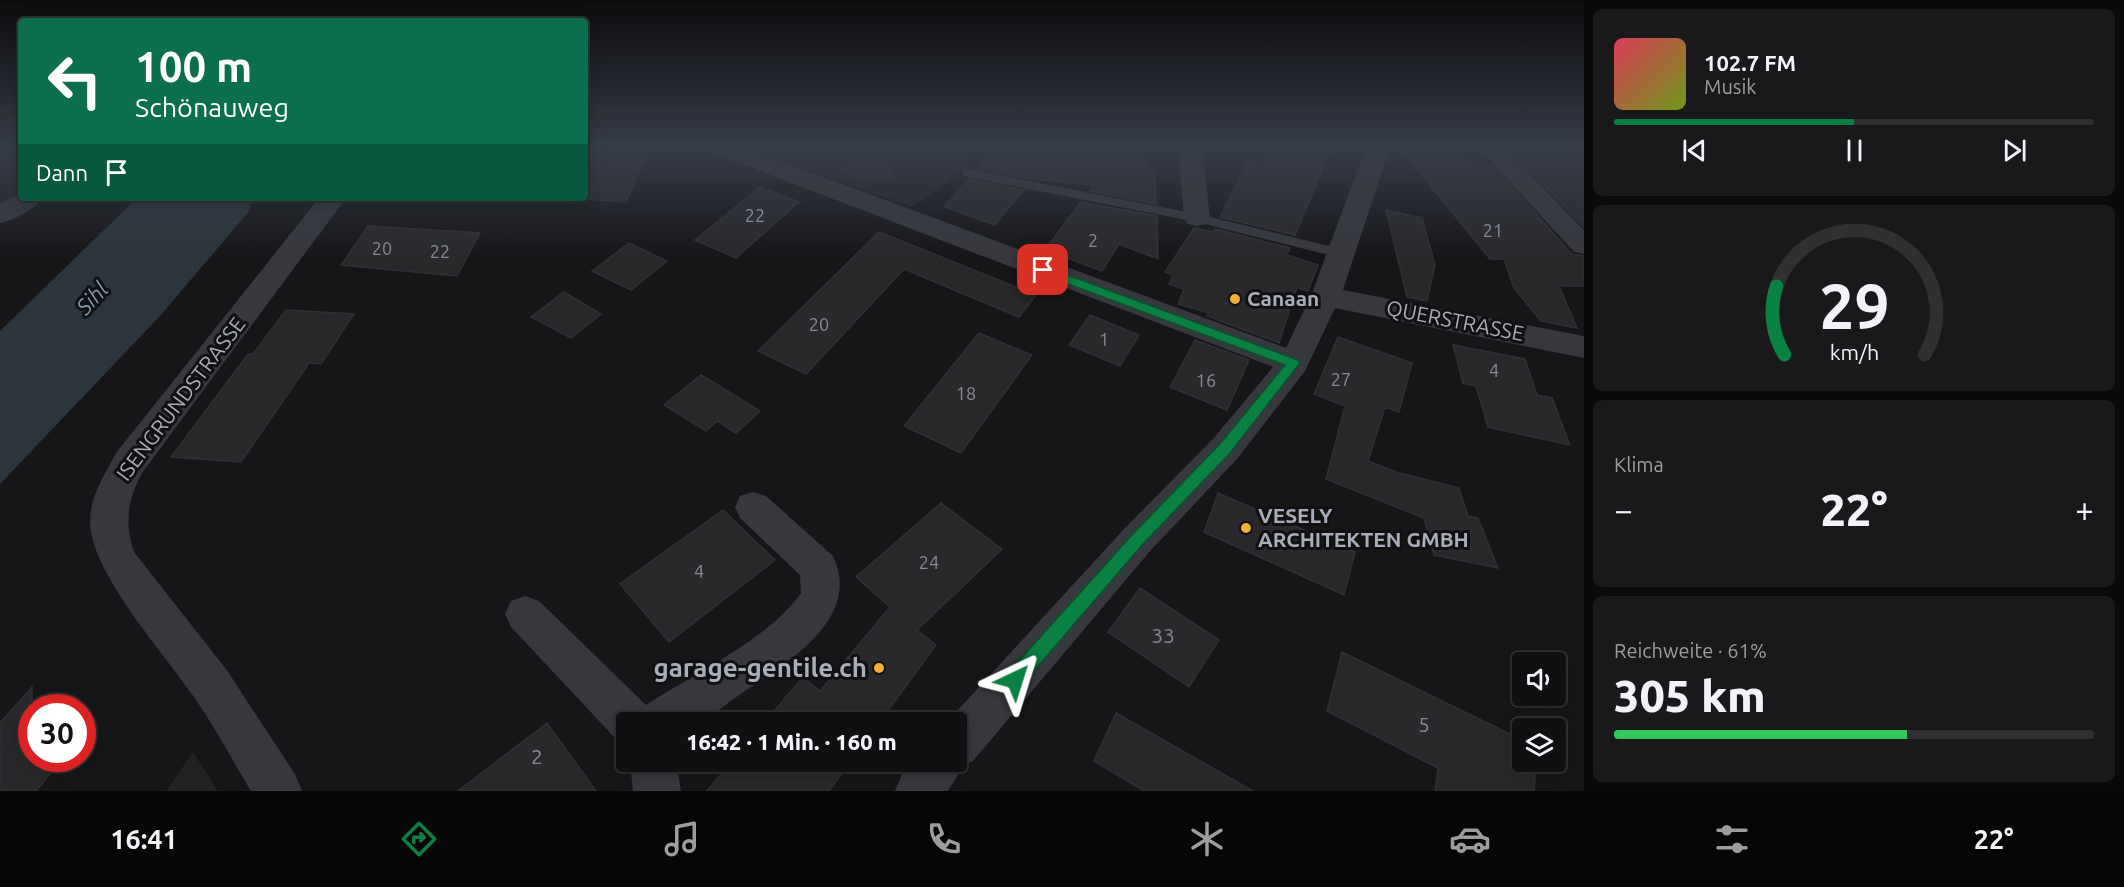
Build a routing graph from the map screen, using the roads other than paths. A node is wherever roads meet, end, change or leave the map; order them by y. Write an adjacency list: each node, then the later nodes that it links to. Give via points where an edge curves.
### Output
1 (817, 184): 14 (street)
2 (1024, 184): 9 (lane)
3 (1194, 184): 9 (street)
4 (1365, 184): 11 (street)
5 (1525, 184): 10 (street)
6 (24, 201): 8 (street)
7 (331, 201): 21 (street, ISENGRUNDSTRASSE, via 129,463 108,512 109,537 118,560 211,684)
8 (0, 215)
9 (1197, 218): 11 (lane)
10 (1584, 246)
11 (1341, 253): 12 (street)
12 (1326, 296): 13 (street, QUERSTRASSE); 14 (street)
13 (1584, 347)
14 (1294, 363): 20 (street, via 1225,449 1137,539)
15 (753, 507): 18 (street, via 819,568 821,598 805,621)
16 (525, 614): 17 (street)
17 (621, 712)
18 (675, 712)
19 (654, 772): 22 (street)
20 (938, 773)
21 (278, 791)
22 (657, 791)

